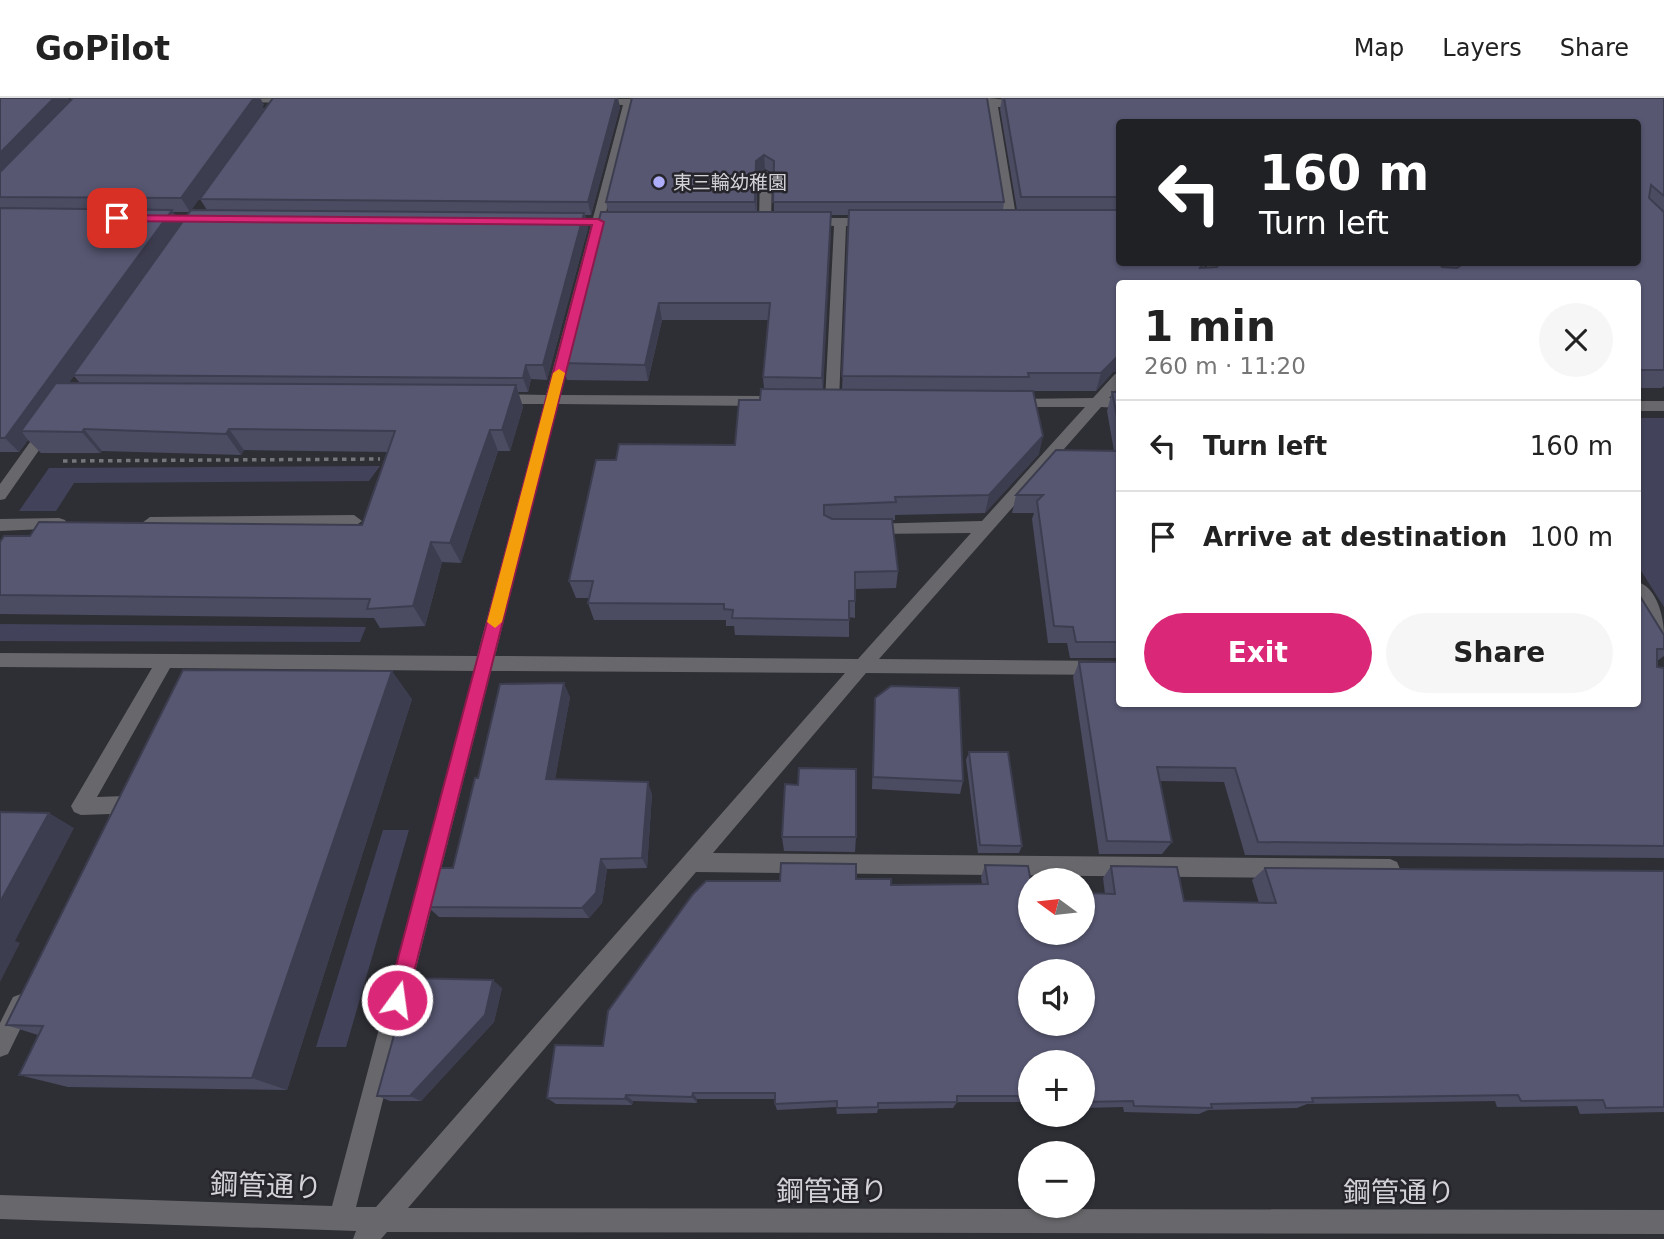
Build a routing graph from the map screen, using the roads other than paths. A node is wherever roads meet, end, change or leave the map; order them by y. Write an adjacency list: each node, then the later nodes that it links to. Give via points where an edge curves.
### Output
1 (226, 99): 7 (street)
2 (303, 100): 7 (street)
3 (992, 101): 8 (street); 9 (street); 16 (street)
4 (589, 102): 5 (street)
5 (629, 102): 6 (street); 20 (street)
6 (665, 102)
7 (276, 103)
8 (951, 104)
9 (1033, 104)
10 (766, 174): 12 (street)
11 (751, 222): 12 (street)
12 (778, 222): 13 (street)
13 (840, 222): 14 (street); 22 (street)
14 (879, 222)
15 (998, 222): 16 (street)
16 (1011, 222): 17 (street)
17 (1024, 222)
18 (1116, 382): 24 (street)
19 (484, 399): 20 (street)
20 (552, 400): 21 (street); 40 (street)
21 (776, 401)
22 (832, 401)
23 (999, 402): 24 (street)
24 (1097, 403): 25 (street); 34 (street)
25 (1116, 403)
26 (1641, 406): 27 (street)
27 (1664, 406)
28 (55, 418): 29 (street)
29 (0, 495)
30 (354, 521): 32 (street)
31 (82, 524): 33 (street)
32 (136, 524)
33 (0, 525)
34 (986, 527): 35 (street); 41 (street)
35 (860, 528)
36 (1641, 593): 37 (street)
37 (1664, 628)
38 (0, 660): 39 (street)
39 (165, 661): 40 (street); 43 (street, via 81,807 125,806)
40 (484, 663): 41 (street); 49 (street)
41 (863, 665): 42 (street); 44 (street)
42 (1116, 668)
43 (106, 841)
44 (693, 862): 45 (street); 50 (street)
45 (1414, 869)
46 (31, 986): 47 (street)
47 (0, 1045)
48 (0, 1207): 49 (street, 鋼管通り)
49 (341, 1218): 50 (street, 鋼管通り)
50 (382, 1220): 51 (street, 鋼管通り); 52 (street)
51 (1664, 1222)
52 (365, 1239)

